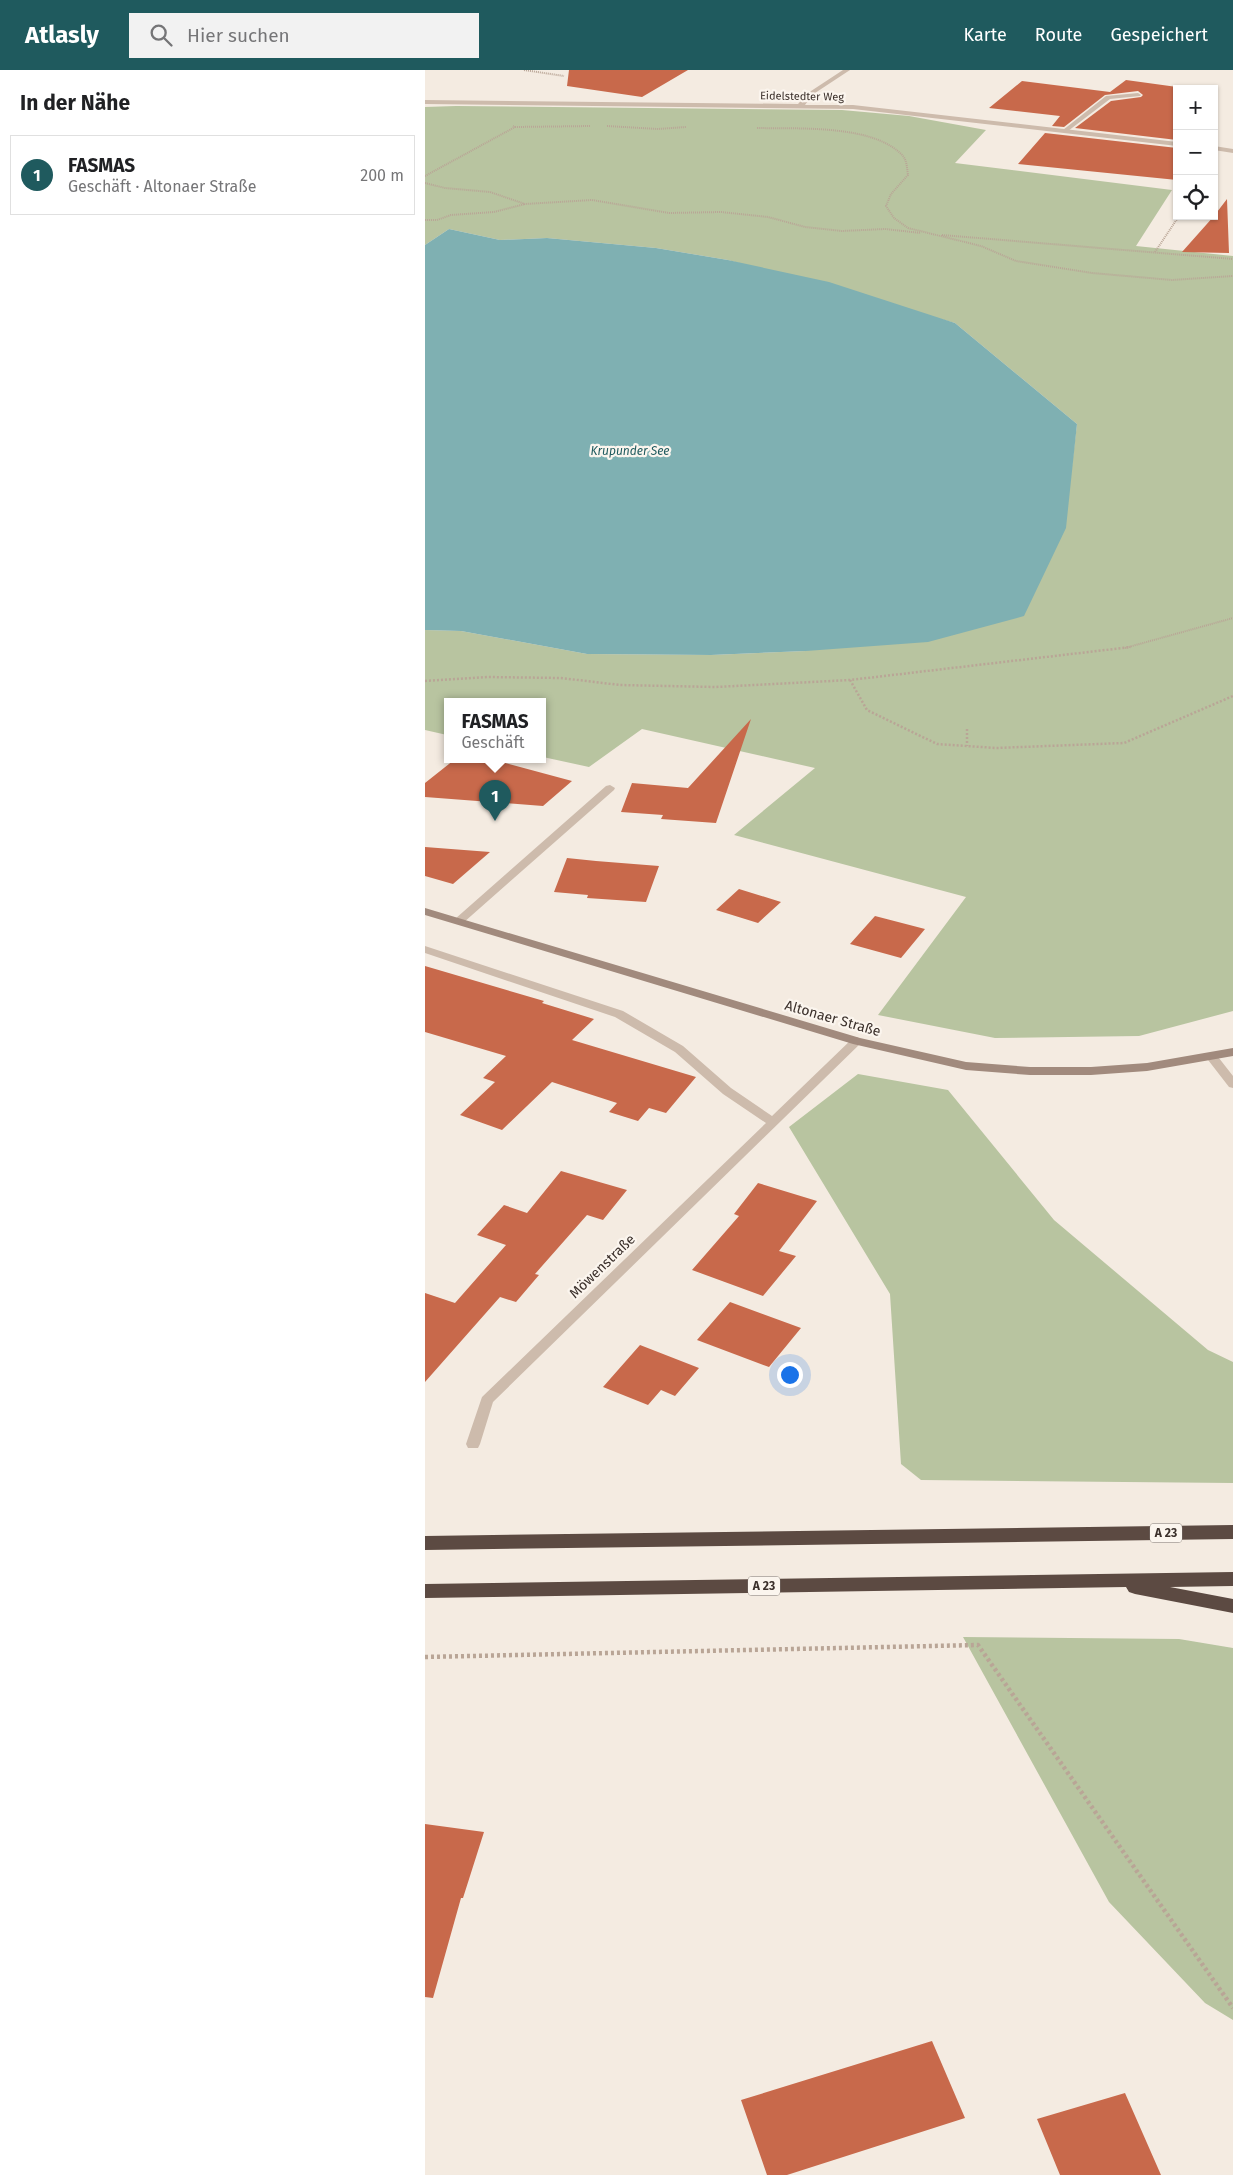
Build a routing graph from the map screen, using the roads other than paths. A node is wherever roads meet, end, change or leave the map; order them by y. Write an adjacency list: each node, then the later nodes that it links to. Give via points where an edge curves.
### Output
1 (847, 70): 4 (street, via 810,94)
2 (1138, 95): 5 (street, via 1108,97)
3 (425, 102): 4 (street, Eidelstedter Weg)
4 (801, 105): 5 (street, Eidelstedter Weg, via 875,108)
5 (1066, 130): 6 (street, Eidelstedter Weg)
6 (1173, 143)
7 (1218, 149): 8 (street)
8 (1233, 151)
9 (610, 788): 11 (street)
10 (425, 911): 11 (main road, Altonaer Straße)
11 (459, 921): 13 (main road, Altonaer Straße)
12 (425, 949): 17 (street, via 619,1014 679,1049 727,1091)
13 (857, 1041): 15 (main road, Altonaer Straße, via 966,1066 1030,1071 1147,1067); 17 (street, Möwenstraße)
14 (1233, 1052): 15 (main road, Altonaer Straße)
15 (1211, 1056): 16 (street)
16 (1233, 1084)
17 (773, 1122): 18 (street, Möwenstraße, via 487,1400)
18 (473, 1444)
19 (1233, 1532): 20 (highway, A 23)
20 (425, 1542)
21 (1233, 1579): 22 (highway, A 23)
22 (1104, 1581): 23 (highway, A 23); 24 (highway)
23 (425, 1591)
24 (1233, 1606)

